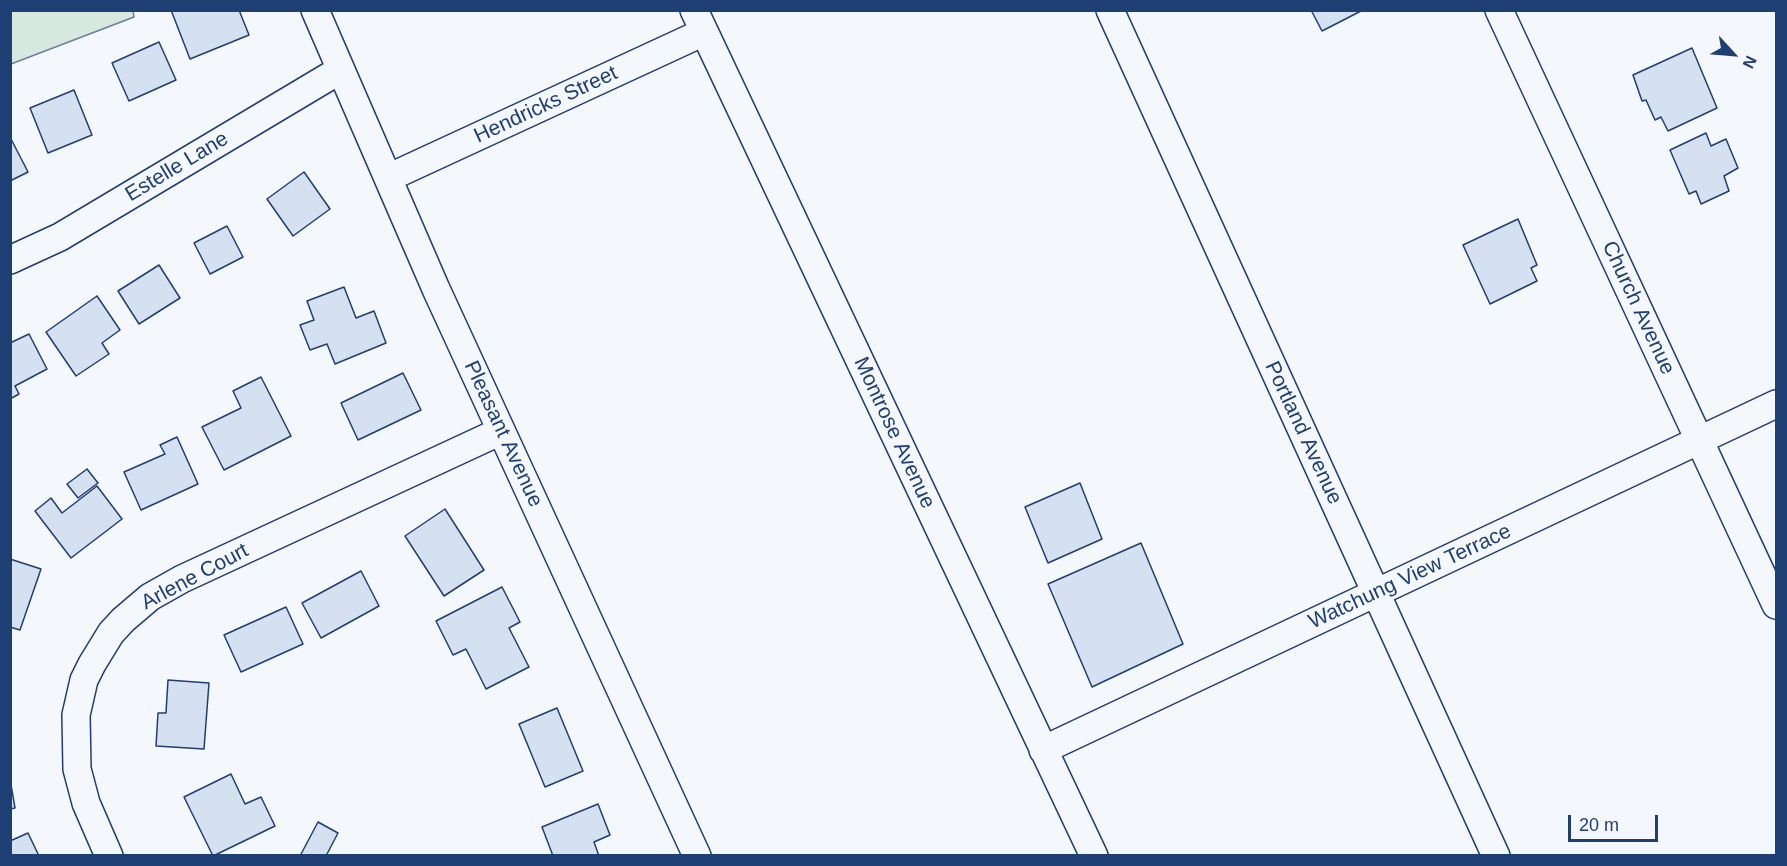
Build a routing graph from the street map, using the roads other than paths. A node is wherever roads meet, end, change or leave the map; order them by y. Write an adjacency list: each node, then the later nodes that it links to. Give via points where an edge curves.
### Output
1 (315, 10): 5 (street, Pleasant Avenue)
2 (1110, 10): 11 (street, Portland Avenue)
3 (1499, 10): 10 (street, Church Avenue)
4 (699, 21): 6 (street, Hendricks Street); 13 (street, Montrose Avenue)
5 (340, 70): 6 (street, Pleasant Avenue); 7 (street, Estelle Lane, via 60,237)
6 (388, 178): 9 (street, Pleasant Avenue)
7 (10, 260)
8 (1776, 404): 10 (street, Watchung View Terrace)
9 (501, 431): 14 (street, Arlene Court, via 182,579 150,597 123,620 84,680 76,715 77,770 86,803); 15 (street, Pleasant Avenue)
10 (1700, 440): 11 (street, Watchung View Terrace); 12 (street, Church Avenue)
11 (1376, 593): 13 (street, Watchung View Terrace); 17 (street, Portland Avenue)
12 (1776, 606)
13 (1044, 750): 16 (street, Montrose Avenue)
14 (109, 855)
15 (697, 855)
16 (1094, 855)
17 (1497, 855)

